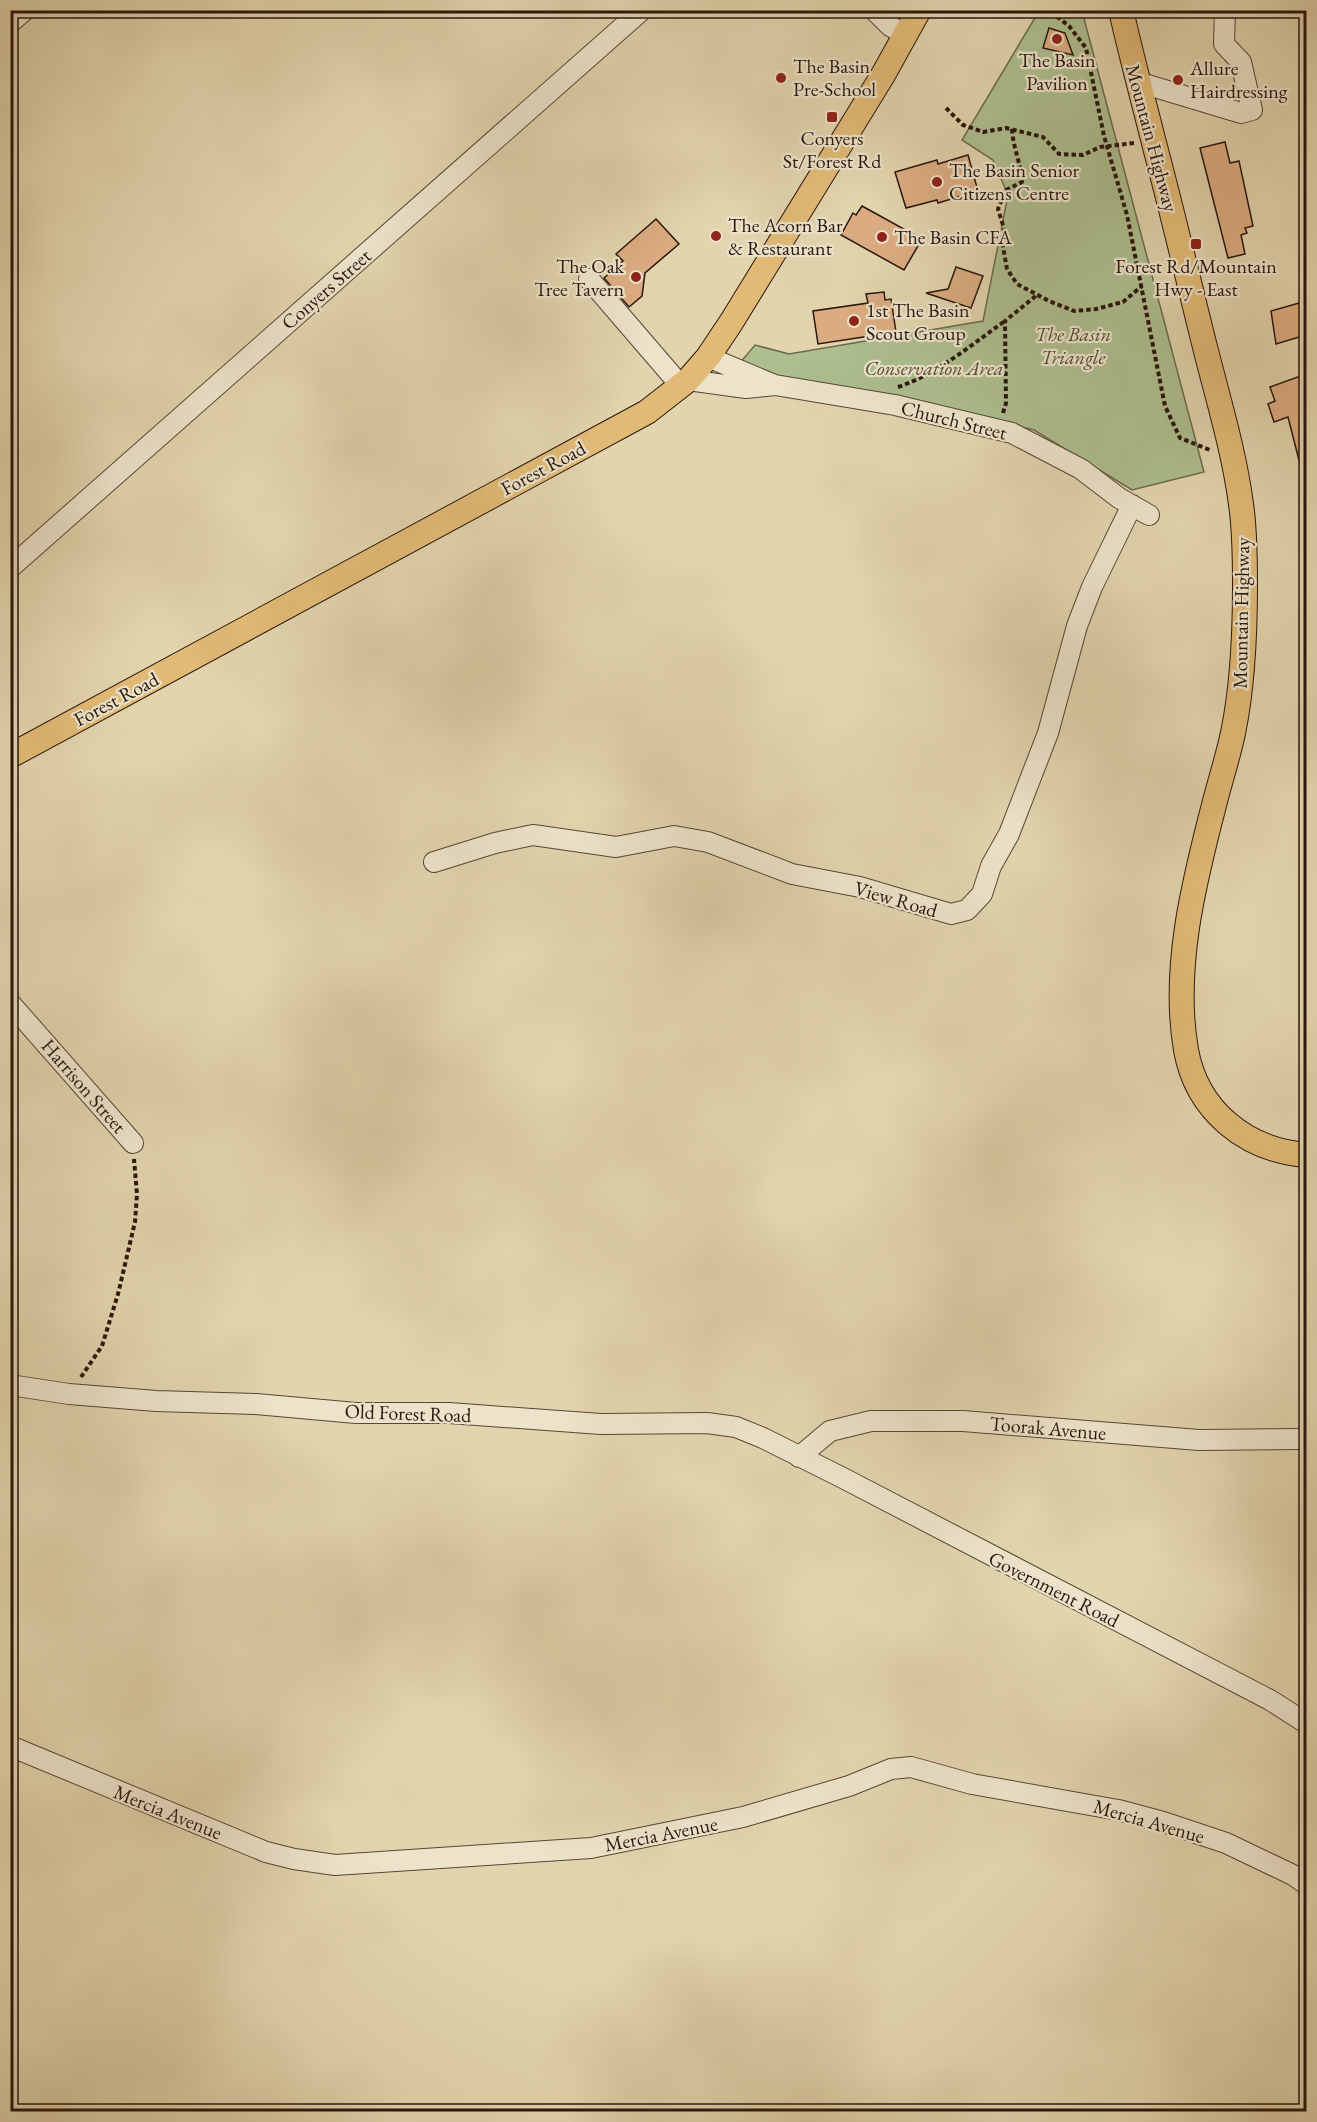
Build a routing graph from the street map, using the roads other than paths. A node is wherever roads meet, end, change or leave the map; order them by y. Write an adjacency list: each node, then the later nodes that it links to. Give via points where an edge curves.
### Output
1 (25, 10): 7 (street)
2 (642, 10): 16 (street, Conyers Street)
3 (874, 10): 8 (street)
4 (919, 10): 8 (main road, Forest Road)
5 (1121, 10): 9 (main road, Mountain Highway)
6 (1225, 10): 9 (street, via 1224,44 1241,62 1252,110 1241,113)
7 (10, 23)
8 (905, 34): 11 (main road, Forest Road)
9 (1138, 82): 21 (main road, Mountain Highway, via 1233,463 1244,543 1239,692 1233,736 1190,907 1184,966 1186,1051 1199,1090 1237,1132 1286,1153)
10 (590, 279): 12 (street)
11 (708, 357): 12 (main road, Forest Road); 13 (street, Church Street)
12 (685, 383): 13 (street, Church Street, via 746,388); 17 (main road, Forest Road, via 647,412)
13 (774, 385): 14 (street, Church Street, via 895,405 1012,433 1081,469)
14 (1131, 505): 15 (street, Church Street); 18 (street, View Road, via 1077,626 1048,733 1009,834 991,866 982,894 967,910 951,914 860,887 792,874 708,842 674,836 616,847 533,835)
15 (1149, 515)
16 (10, 568)
17 (10, 756)
18 (434, 862)
19 (10, 1003): 20 (street, Harrison Street)
20 (133, 1143)
21 (1306, 1155)
22 (10, 1385): 24 (street, Old Forest Road, via 69,1394 356,1413 449,1413 601,1424 707,1423 736,1427)
23 (1306, 1439): 24 (street, Toorak Avenue, via 1199,1440 963,1422 871,1421 830,1431)
24 (799, 1457): 25 (street, Government Road, via 1270,1700)
25 (1306, 1723)
26 (10, 1746): 27 (street, Mercia Avenue, via 266,1852 335,1865 591,1848 743,1817 849,1786 891,1769 911,1767 972,1784 1107,1807 1163,1822 1226,1844)
27 (1306, 1884)

